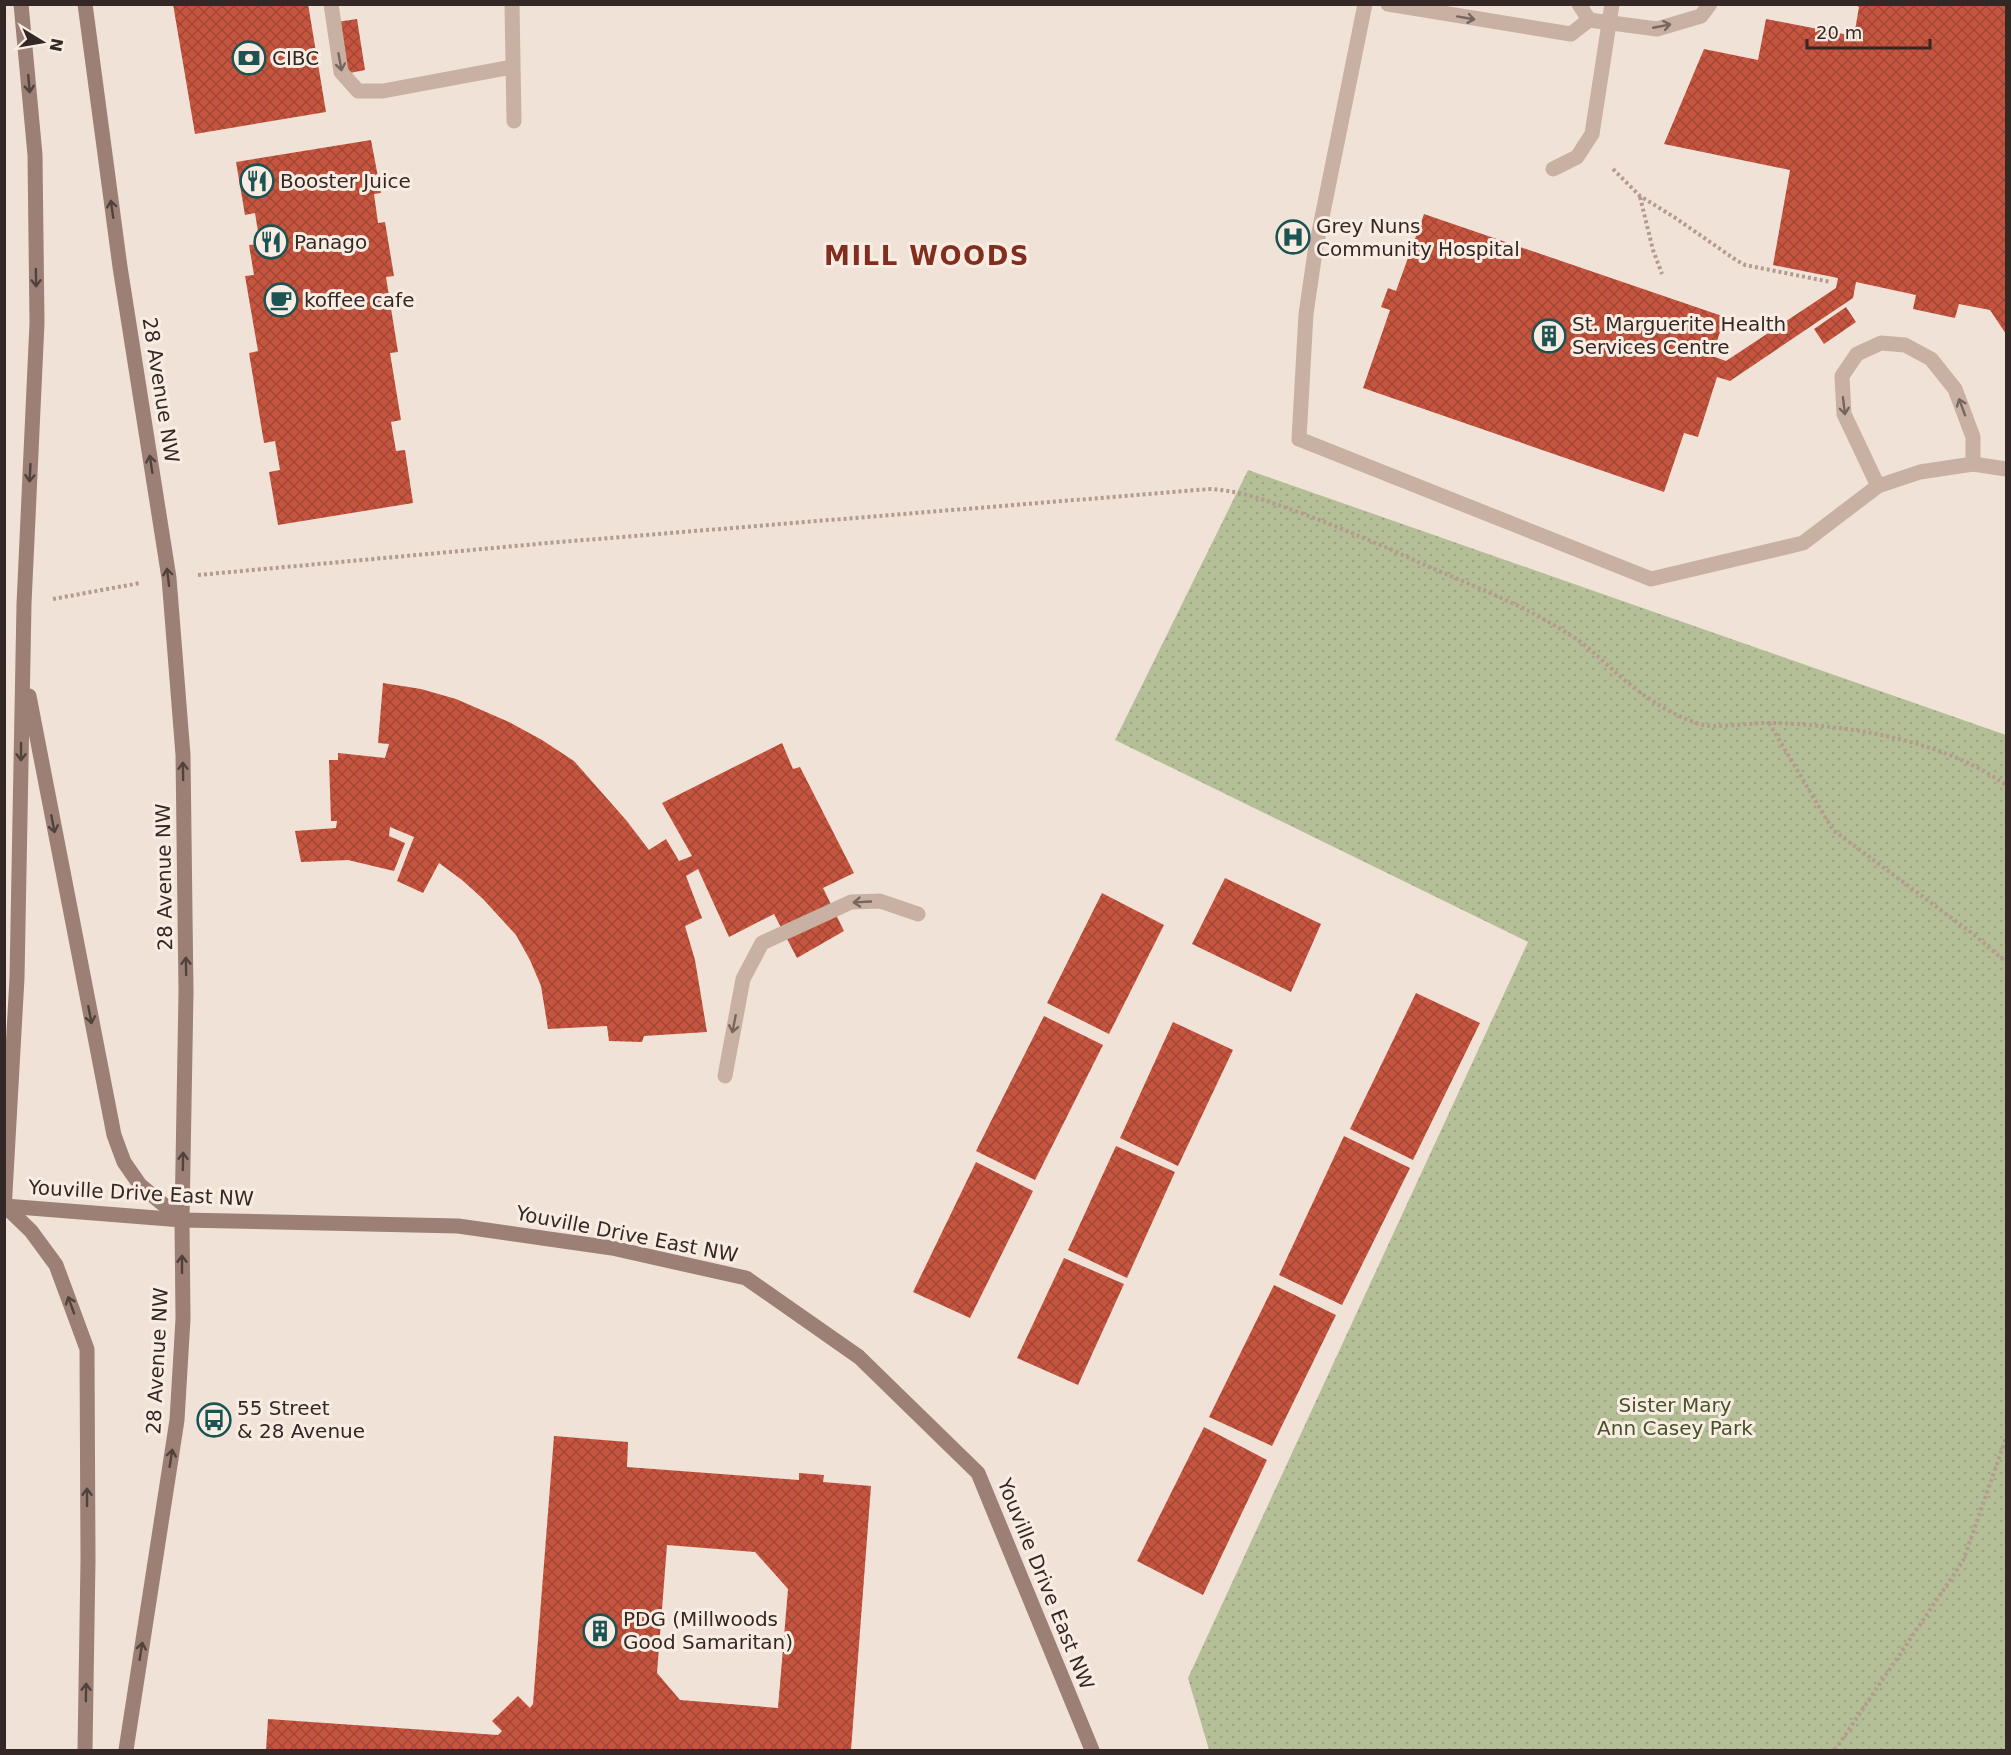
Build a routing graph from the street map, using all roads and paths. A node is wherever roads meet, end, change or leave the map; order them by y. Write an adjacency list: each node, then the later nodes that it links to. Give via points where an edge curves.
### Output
1 (21, 4): 23 (street, one-way to 23, via 35,155 37,323)
2 (85, 4): 22 (street, 28 Avenue NW, one-way to 2, via 120,267)
3 (331, 4): 12 (lane, one-way to 12, via 341,72 358,91 383,91)
4 (512, 4): 12 (lane)
5 (1365, 4): 21 (lane, via 1315,252 1306,314 1299,439 1651,579 1803,543)
6 (1388, 4): 10 (lane, one-way to 10, via 1571,34)
7 (1580, 4): 10 (lane)
8 (1612, 4): 11 (lane)
9 (1710, 4): 11 (lane, one-way to 9, via 1657,29 1701,16)
10 (1589, 20): 11 (lane)
11 (1608, 22): 14 (lane, via 1592,134 1577,157)
12 (512, 67): 13 (lane)
13 (514, 121)
14 (1554, 169)
15 (1613, 170): 16 (path)
16 (1640, 196): 17 (path); 18 (path, via 1745,265)
17 (1662, 274)
18 (1832, 282)
19 (1973, 464): 20 (lane); 21 (lane, via 1920,472); 21 (lane, one-way to 21, via 1973,437 1955,389 1931,360 1905,345 1881,343 1857,354 1842,376 1844,414)
20 (2007, 469)
21 (1878, 486)
22 (169, 578): 23 (path); 25 (path, via 537,544 1231,490 1337,527 1531,612 1573,636 1631,685 1679,717 1699,724); 32 (street, 28 Avenue NW, one-way to 22, via 186,992 183,755)
23 (24, 604): 24 (street)
24 (22, 663): 30 (street, one-way to 30, via 17,978); 32 (street, one-way to 32, via 114,1135 124,1162 140,1185)
25 (1769, 723): 26 (path, via 1867,732 1916,744 1954,757); 28 (path, via 1833,830)
26 (2007, 785)
27 (918, 914): 29 (lane, one-way to 29, via 880,901 851,902 762,943 743,979)
28 (2007, 962)
29 (724, 1076)
30 (5, 1206): 31 (street); 32 (street, Youville Drive East NW); 34 (street, one-way to 30, via 87,1349 56,1265 31,1231)
31 (4, 1211)
32 (182, 1220): 35 (street, 28 Avenue NW, one-way to 32, via 177,1420 183,1319); 36 (street, Youville Drive East NW, via 458,1226 612,1248 746,1278 860,1357 978,1473)
33 (2007, 1438): 37 (path, via 1963,1561)
34 (85, 1750)
35 (126, 1750)
36 (1092, 1750)
37 (1835, 1750)

